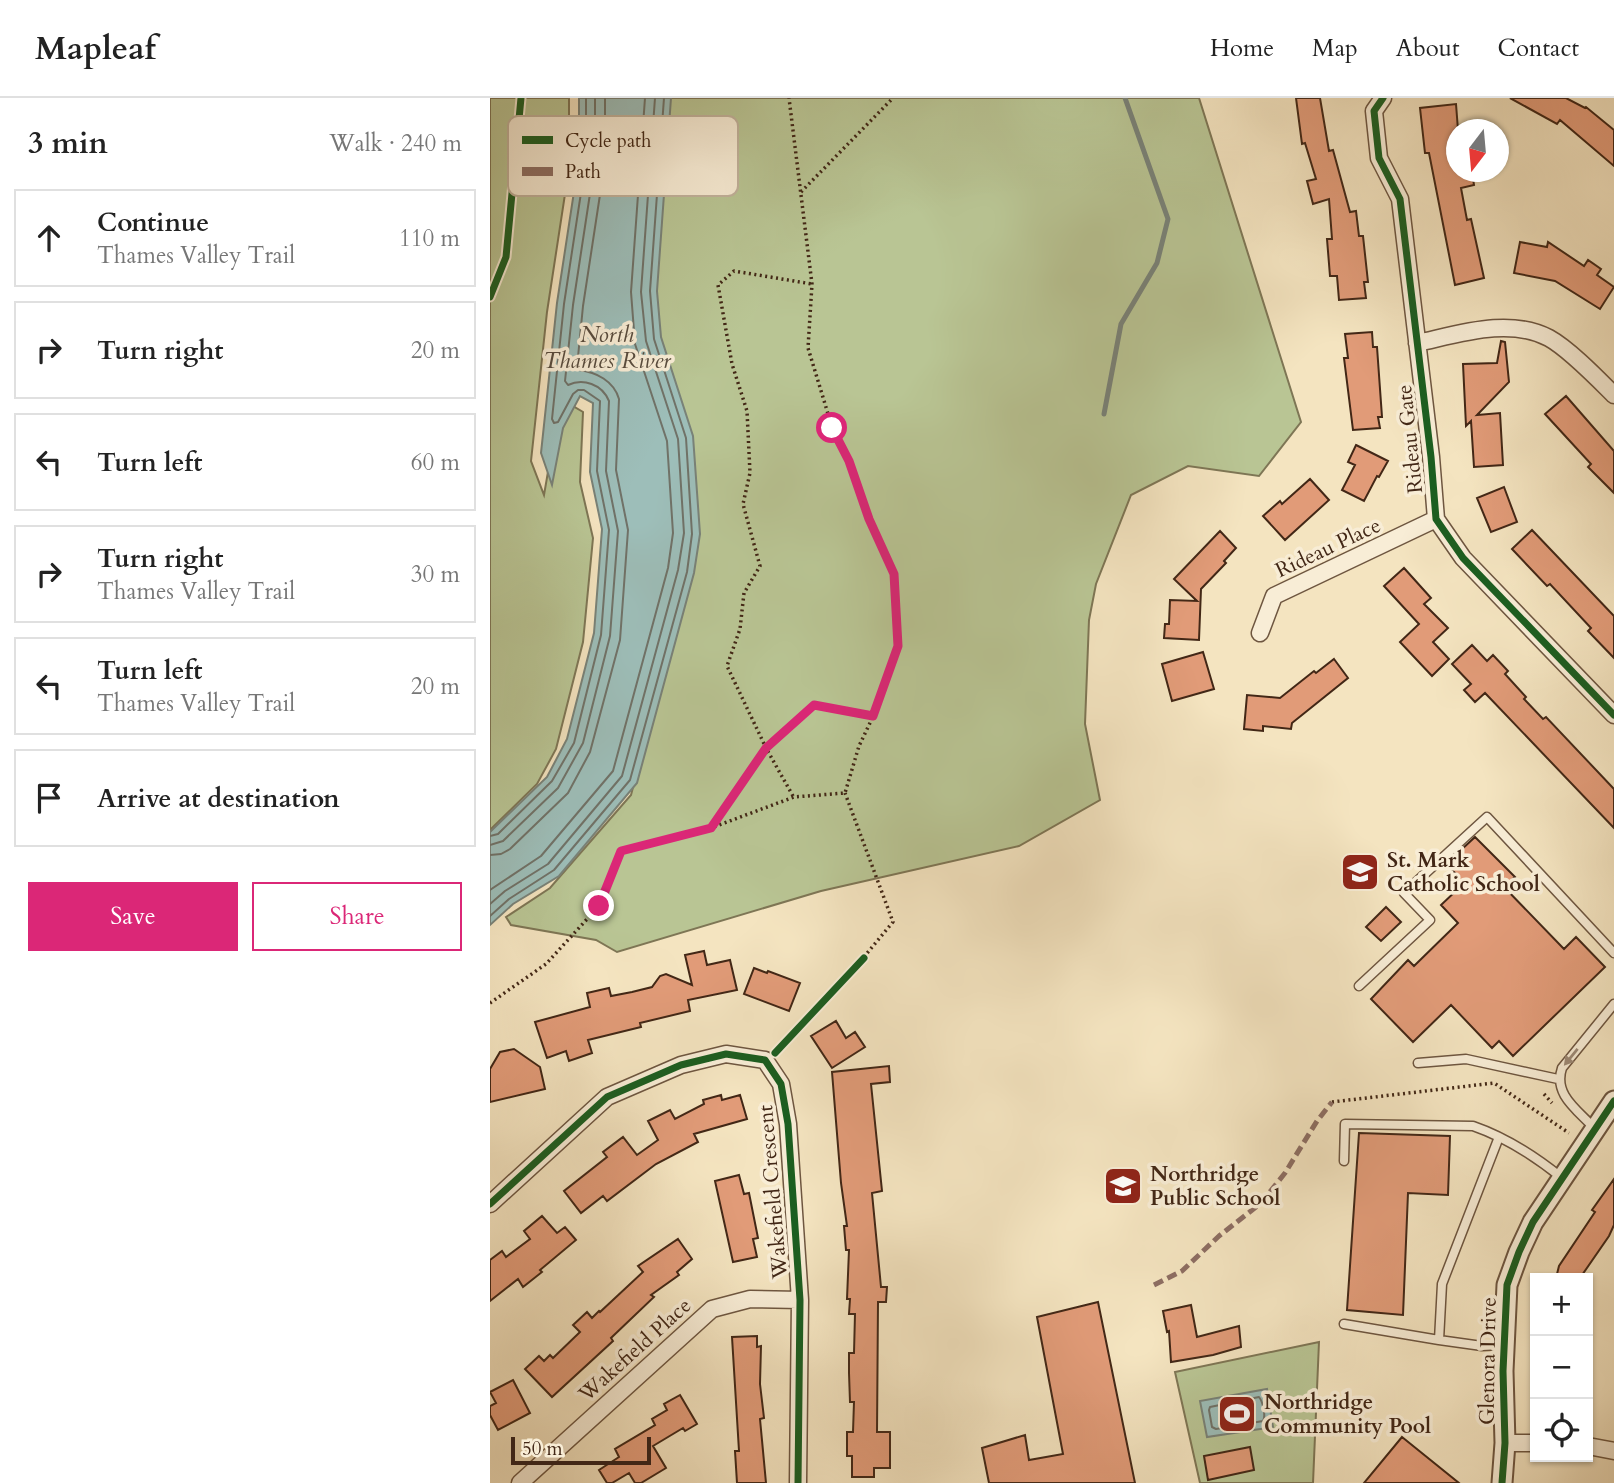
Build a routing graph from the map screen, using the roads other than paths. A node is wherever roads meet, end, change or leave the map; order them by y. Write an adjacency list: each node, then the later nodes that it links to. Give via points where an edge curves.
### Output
1 (1383, 98): 2 (street, Rideau Gate, via 1374,111 1379,158 1400,199)
2 (1417, 343): 3 (street, via 1509,327 1549,338); 4 (street, Rideau Gate)
3 (1614, 395)
4 (1436, 520): 5 (street, Rideau Place, via 1274,596); 6 (street, Rideau Gate, via 1463,558)
5 (1260, 633)
6 (1614, 715)
7 (1614, 953): 8 (lane, via 1487,817 1404,893 1430,920)
8 (1359, 986)
9 (1614, 1004): 11 (lane, one-way to 11, via 1562,1068)
10 (1418, 1063): 11 (lane, via 1466,1059)
11 (1559, 1079): 13 (lane, via 1561,1093)
12 (1614, 1101): 13 (street, Glenora Drive)
13 (1604, 1125): 16 (street, Glenora Drive)
14 (1499, 1137): 15 (lane, via 1473,1125 1345,1124); 16 (lane); 20 (lane, via 1442,1284)
15 (1344, 1161)
16 (1562, 1178): 21 (street, Glenora Drive, via 1534,1222 1507,1285)
17 (490, 1204): 18 (street, Wakefield Crescent, via 607,1097 681,1065 726,1054 765,1060 781,1084 788,1124)
18 (800, 1300): 26 (street, Wakefield Place, via 750,1300 712,1309); 27 (street, Wakefield Crescent)
19 (1344, 1324): 20 (lane)
20 (1439, 1340): 21 (lane)
21 (1504, 1344): 22 (street, Glenora Drive)
22 (1505, 1443): 23 (street); 28 (street, Glenora Drive)
23 (1530, 1443)
24 (1593, 1447): 25 (street)
25 (1614, 1451)
26 (520, 1483)
27 (798, 1483)
28 (1502, 1483)

